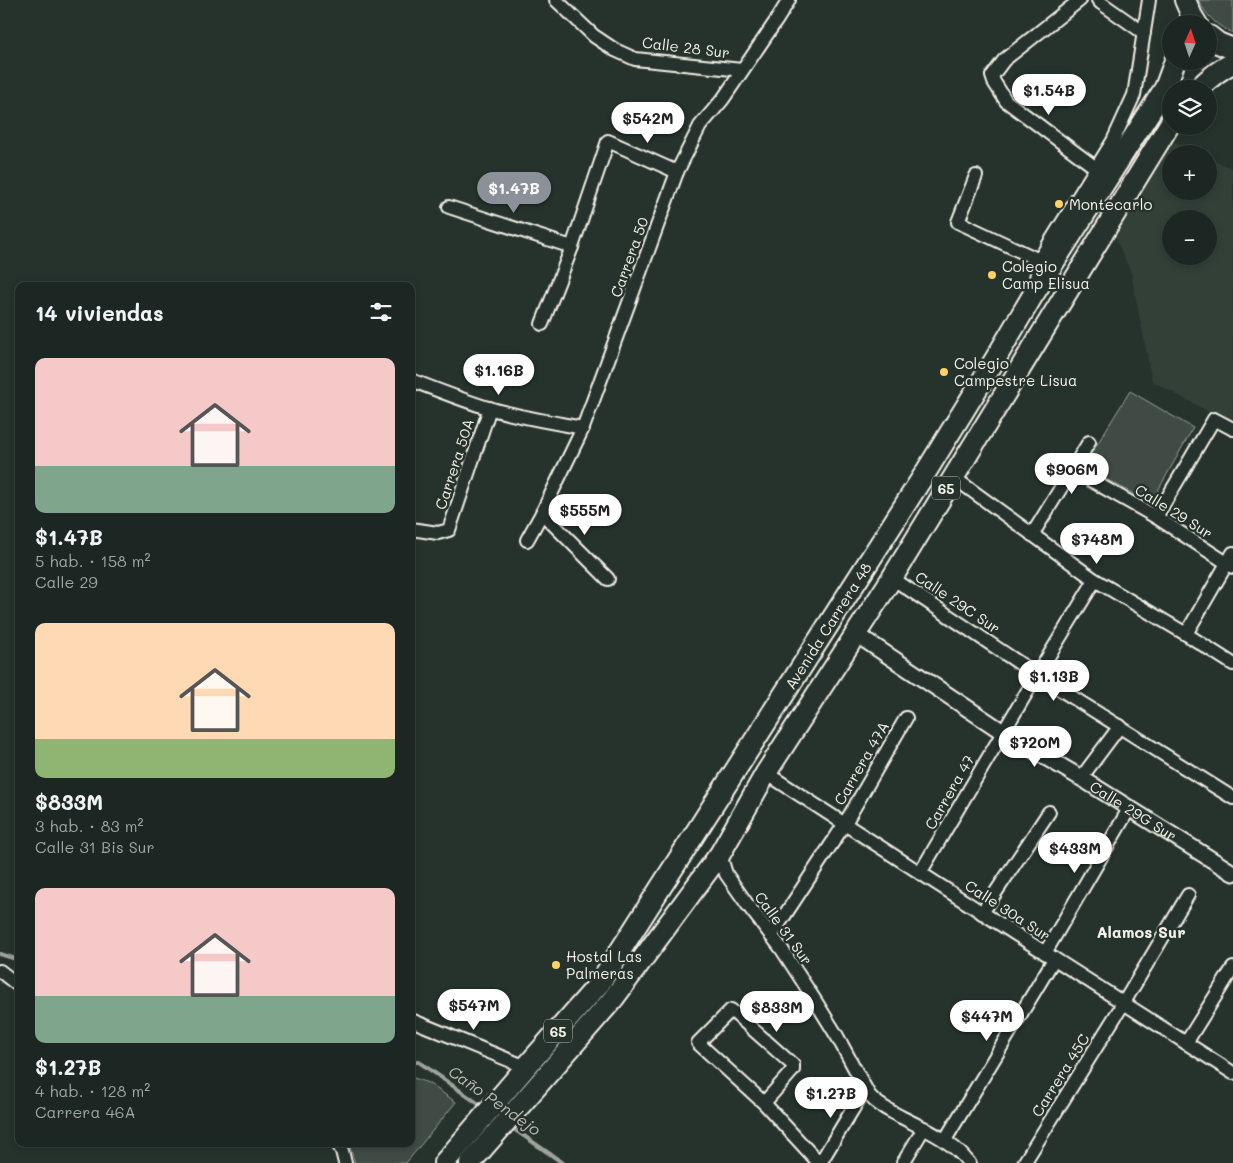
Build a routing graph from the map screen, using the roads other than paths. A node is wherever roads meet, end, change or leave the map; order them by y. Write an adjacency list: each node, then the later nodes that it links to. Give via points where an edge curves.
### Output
1 (556, 0): 13 (street, Calle 28 Sur, via 594,36 635,59)
2 (789, 0): 13 (street, Carrera 50)
3 (1080, 0): 17 (street, via 1004,60 992,76 1006,101)
4 (1098, 0): 9 (street)
5 (1149, 0): 9 (street)
6 (1184, 0): 7 (main road); 8 (main road)
7 (1182, 15)
8 (1192, 15)
9 (1144, 32): 17 (street, via 1134,95 1113,142)
10 (1218, 43): 11 (main road)
11 (1233, 49)
12 (1233, 63): 15 (main road)
13 (742, 70): 18 (street, Carrera 50, via 700,126)
14 (1171, 70): 23 (main road, Avenida Carrera 48 / 65, via 1165,88)
15 (1208, 80)
16 (1163, 135): 31 (main road, Avenida Carrera 48 / 65)
17 (1096, 168): 22 (street)
18 (677, 172): 21 (street, via 608,141); 27 (street, Carrera 50)
19 (976, 176): 22 (street, via 958,222)
20 (449, 207): 21 (street)
21 (572, 247): 24 (street)
22 (1039, 260): 23 (street)
23 (1033, 295): 67 (main road, Avenida Carrera 48 / 65, via 924,475 599,984)
24 (542, 324)
25 (415, 382): 26 (street)
26 (490, 408): 27 (street); 34 (street, Carrera 50A, via 449,530 438,533)
27 (583, 428): 32 (street, Carrera 50)
28 (1233, 429): 33 (street, via 1214,419)
29 (1088, 442): 30 (street)
30 (1071, 469): 33 (street, Calle 29 Sur); 35 (street)
31 (953, 477): 35 (street); 38 (main road, Avenida Carrera 48 / 65)
32 (542, 513): 36 (street, Carrera 50); 39 (street)
33 (1156, 517): 37 (street, Calle 29 Sur)
34 (415, 530)
35 (1032, 535): 40 (street)
36 (526, 540)
37 (1231, 561): 42 (street)
38 (892, 578): 41 (main road, Avenida Carrera 48 / 65); 44 (street, Calle 29C Sur)
39 (608, 579)
40 (1095, 580): 42 (street); 44 (street, Carrera 47)
41 (856, 634): 47 (street, Calle 29G Sur); 48 (main road, Avenida Carrera 48 / 65)
42 (1186, 634): 43 (street)
43 (1233, 664)
44 (1037, 675): 46 (street, Calle 29C Sur); 47 (street, Carrera 47)
45 (906, 718): 53 (street, Carrera 47A)
46 (1120, 726): 49 (street); 50 (street, Calle 29C Sur)
47 (1003, 732): 49 (street, Calle 29G Sur); 56 (street, Carrera 47)
48 (766, 773): 53 (street, Calle 30a Sur); 54 (main road, Avenida Carrera 48 / 65)
49 (1081, 778): 51 (street, Calle 29G Sur)
50 (1233, 798)
51 (1129, 809): 55 (street, Calle 29G Sur); 60 (street)
52 (1049, 812): 58 (street)
53 (844, 824): 56 (street, Calle 30a Sur); 59 (street, Carrera 47A)
54 (720, 854): 59 (street, Calle 31 Sur, via 726,874); 72 (main road, Avenida Carrera 48 / 65, via 613,999 536,1088)
55 (1231, 868)
56 (920, 873): 58 (street, Calle 30a Sur)
57 (1188, 895): 64 (street, Carrera 45C)
58 (982, 913): 60 (street, Calle 30a Sur)
59 (772, 936): 69 (street, Calle 31 Sur, via 837,1036)
60 (1049, 956): 64 (street, Calle 30a Sur); 73 (street)
61 (1233, 968): 66 (street)
62 (0, 970): 63 (street)
63 (15, 983)
64 (1123, 1004): 66 (street, Calle 30a Sur); 81 (street, Carrera 45C)
65 (415, 1022): 67 (street)
66 (1186, 1043): 68 (street, Calle 30a Sur)
67 (522, 1072): 72 (main road, Avenida Carrera 48 / 65)
68 (1233, 1073)
69 (865, 1089): 71 (street, Calle 31 Sur, via 884,1109); 78 (street)
70 (764, 1104): 70 (street, via 698,1044 731,1010 793,1065 793,1070); 78 (street)
71 (924, 1128): 73 (street, Calle 31 Sur); 79 (street)
72 (486, 1129): 76 (main road, Avenida Carrera 48 / 65); 77 (main road, Avenida Carrera 48 / 65)
73 (945, 1140): 80 (street, Calle 31 Sur)
74 (340, 1147): 75 (street)
75 (345, 1163)
76 (444, 1163)
77 (470, 1163)
78 (820, 1163)
79 (903, 1163)
80 (969, 1163)
81 (1024, 1163)

